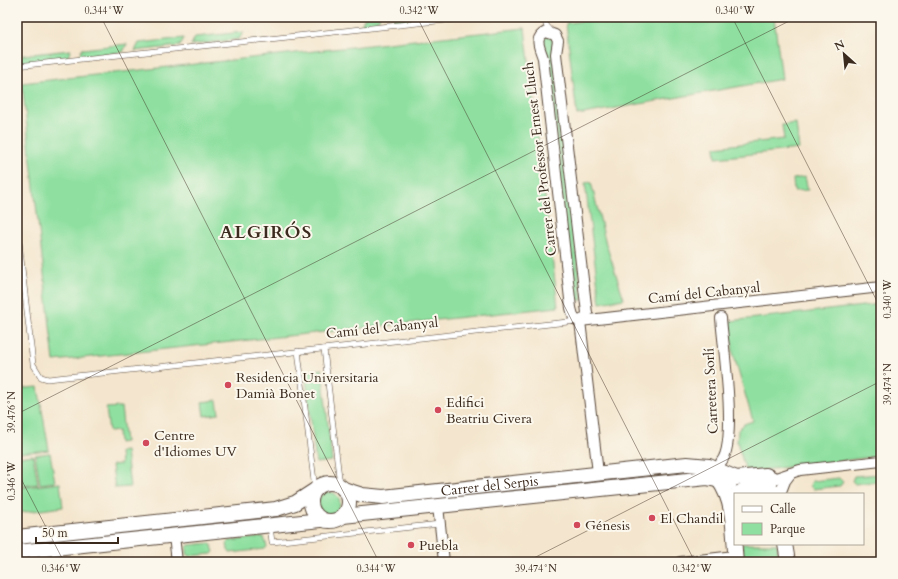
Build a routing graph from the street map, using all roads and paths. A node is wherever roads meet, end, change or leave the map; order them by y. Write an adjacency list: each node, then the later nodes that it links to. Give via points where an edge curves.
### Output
1 (474, 17): 6 (lane)
2 (545, 17): 3 (lane)
3 (546, 25): 4 (lane); 5 (lane)
4 (555, 35): 5 (street, via 546,32); 10 (street, Carrer del Professor Ernest Lluch, via 558,41 556,54 586,313 585,318)
5 (540, 36): 10 (street, Carrer del Professor Ernest Lluch, via 538,42 543,58 571,308 574,318)
6 (17, 66)
7 (17, 224): 12 (lane, Camí del Cabanyal, via 34,364 41,377 61,378)
8 (881, 287): 10 (street, Camí del Cabanyal)
9 (721, 318): 14 (street, Carretera Sorlí, via 729,413 727,454)
10 (580, 321): 11 (lane, Camí del Cabanyal); 15 (street, Carrer del Professor Ernest Lluch)
11 (324, 348): 12 (lane, Camí del Cabanyal); 19 (lane, via 339,477)
12 (298, 351): 20 (lane)
13 (881, 461): 16 (street, Carrer del Serpis)
14 (721, 462)
15 (598, 473): 17 (street, Carrer del Serpis, via 699,464 731,477 766,475); 19 (street, Carrer del Serpis, via 384,497 362,495)
16 (791, 473): 17 (street, Carrer del Serpis); 24 (street)
17 (773, 479): 18 (street, Carrer del Serpis, via 737,484); 23 (street)
18 (719, 481): 25 (street); 26 (street, Carrer del Serpis, via 707,478)
19 (343, 488): 20 (street, via 332,483); 27 (street, via 349,506)
20 (315, 490): 28 (street, via 311,496 311,507); 32 (street, via 295,503 276,509)
21 (739, 493): 22 (street, via 742,490 764,488)
22 (777, 493)
23 (778, 493)
24 (779, 493)
25 (734, 498)
26 (438, 506): 27 (street, Carrer del Serpis); 29 (street)
27 (343, 516): 28 (street, via 333,521)
28 (321, 520): 30 (street)
29 (440, 524): 30 (lane, via 272,542); 38 (street)
30 (270, 525): 31 (street)
31 (174, 536): 35 (street); 37 (street)
32 (17, 537)
33 (735, 545): 36 (street)
34 (785, 545): 40 (street)
35 (17, 552)
36 (735, 559): 39 (street)
37 (178, 562)
38 (444, 562)
39 (680, 562)
40 (788, 562)

